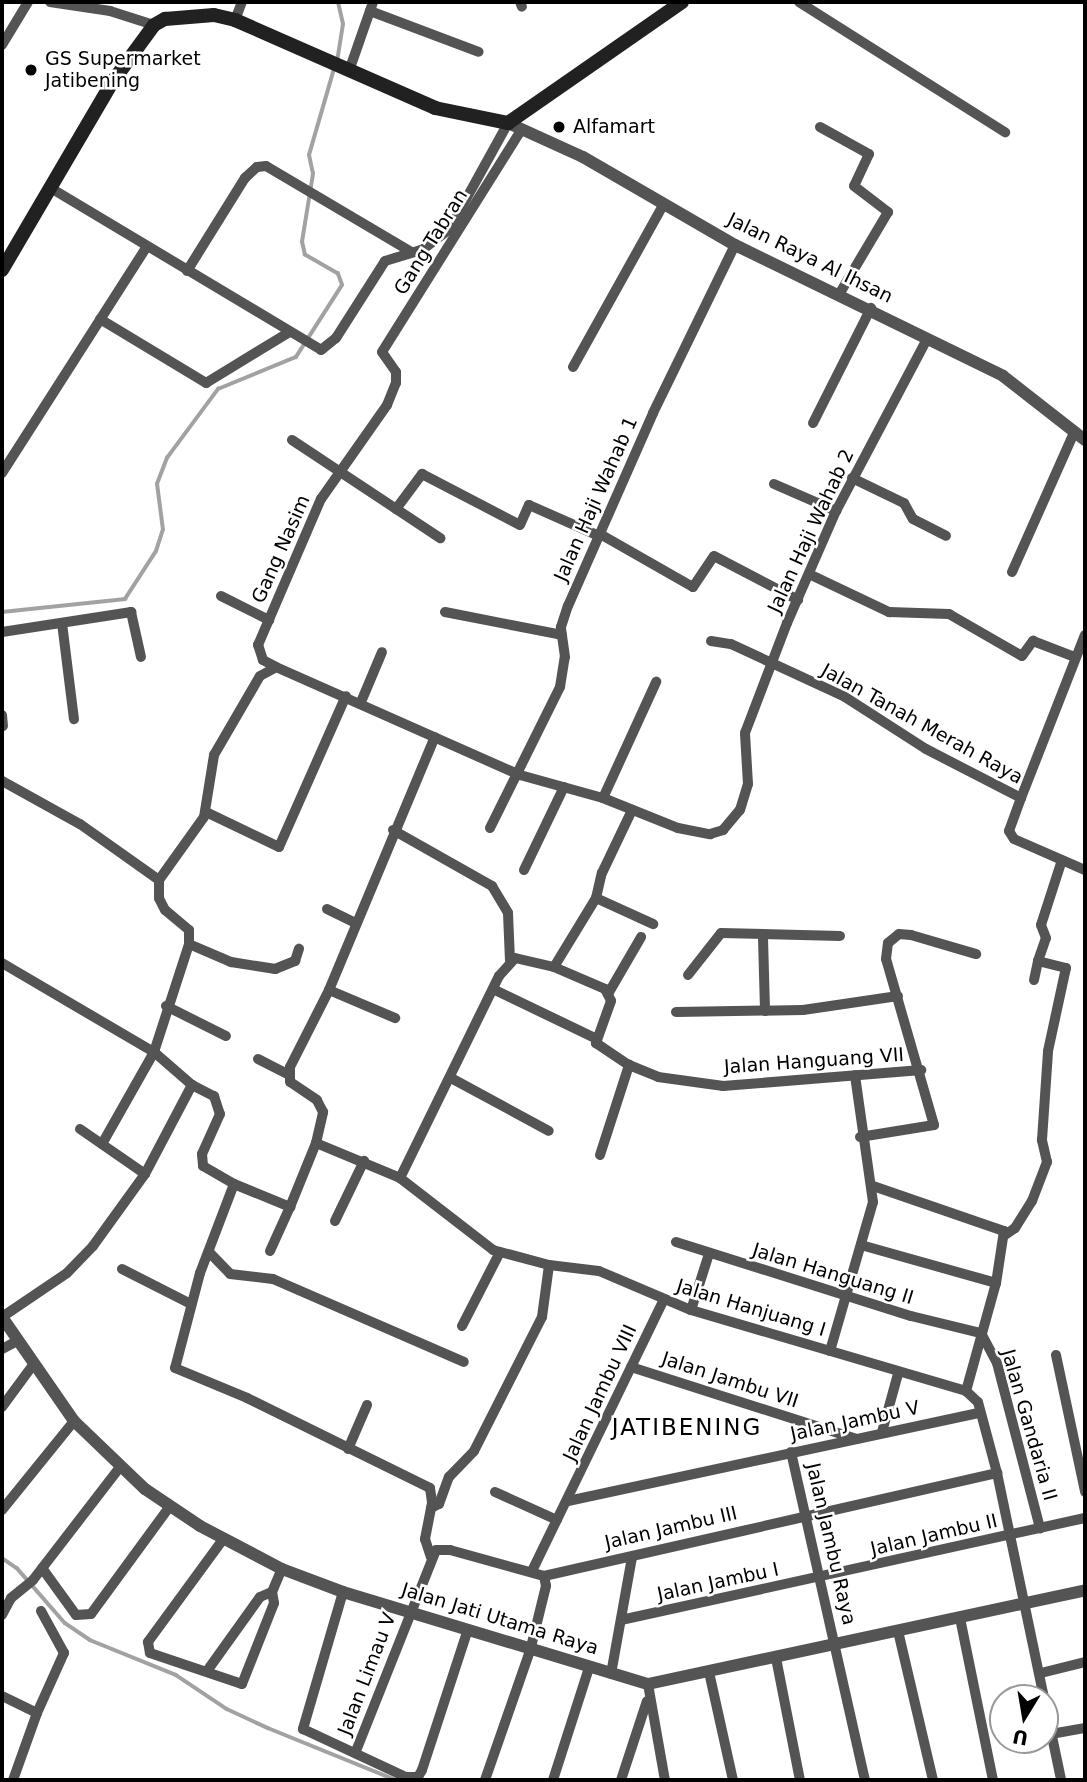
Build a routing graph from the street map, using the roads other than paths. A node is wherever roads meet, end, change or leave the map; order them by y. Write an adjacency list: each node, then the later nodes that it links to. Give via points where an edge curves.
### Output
1 (28, 2): 9 (street)
2 (50, 2): 8 (street, via 110,11)
3 (242, 2): 7 (street)
4 (682, 2): 12 (main road)
5 (799, 2): 14 (street)
6 (371, 6): 10 (street); 11 (street)
7 (235, 20): 8 (main road, via 183,15); 11 (main road)
8 (154, 25): 15 (main road)
9 (2, 45)
10 (479, 52)
11 (341, 68): 12 (main road, via 435,108)
12 (515, 126): 16 (street, Jalan Raya Al Ihsan, via 583,157); 19 (street, via 449,229 431,245); 28 (street, Gang Tabran, via 382,352)
13 (820, 127): 22 (street, via 869,154 854,186 888,212)
14 (1005, 132)
15 (49, 187): 18 (street); 20 (main road)
16 (663, 205): 17 (street, Jalan Raya Al Ihsan); 27 (street)
17 (735, 244): 22 (street, Jalan Raya Al Ihsan); 38 (street, Jalan Haji Wahab 1)
18 (147, 246): 21 (street); 24 (street)
19 (410, 251): 21 (street, via 266,166 257,167); 25 (street, via 385,261 328,348 313,347)
20 (2, 270)
21 (187, 271): 25 (street)
22 (839, 293): 23 (street, Jalan Raya Al Ihsan)
23 (871, 309): 26 (street, Jalan Raya Al Ihsan); 29 (street)
24 (100, 319): 25 (street, via 206,383); 33 (street)
25 (288, 332)
26 (927, 339): 30 (street, Jalan Raya Al Ihsan, via 1003,376); 34 (street, Jalan Haji Wahab 2)
27 (573, 368)
28 (396, 372): 32 (street, Gang Nasim, via 387,405)
29 (814, 423)
30 (1080, 436): 41 (street)
31 (292, 440): 32 (street)
32 (337, 471): 36 (street); 46 (street, Gang Nasim, via 299,543)
33 (2, 473)
34 (852, 478): 37 (street, Jalan Haji Wahab 2); 39 (street, via 904,503 913,519)
35 (774, 484): 37 (street)
36 (396, 509): 38 (street, via 422,474 520,525 529,505); 40 (street)
37 (836, 511): 42 (street, Jalan Haji Wahab 2)
38 (599, 535): 44 (street, via 693,587 714,556); 49 (street, Jalan Haji Wahab 1, via 568,606)
39 (946, 536)
40 (440, 538)
41 (1012, 572)
42 (809, 574): 44 (street, Jalan Haji Wahab 2); 54 (street, via 889,612 950,614 1022,656 1033,642)
43 (221, 596): 46 (street)
44 (798, 600): 56 (street, Jalan Haji Wahab 2)
45 (445, 612): 49 (street)
46 (269, 621): 55 (street, Gang Nasim, via 259,652)
47 (62, 622): 48 (street); 53 (street, via 131,612); 60 (street)
48 (2, 632)
49 (562, 635): 62 (street, Jalan Haji Wahab 1, via 565,667 560,687)
50 (1085, 635): 54 (street)
51 (711, 641): 56 (street, Jalan Tanah Merah Raya, via 730,644)
52 (382, 652): 59 (street)
53 (141, 657)
54 (1075, 657): 66 (street)
55 (276, 667): 58 (street); 68 (street, via 257,680 214,755)
56 (773, 667): 66 (street, Jalan Tanah Merah Raya, via 845,697 926,749); 67 (street, Jalan Haji Wahab 2, via 745,733 748,784 740,810 723,830 710,834 678,828)
57 (656, 681): 65 (street)
58 (346, 696): 59 (street); 68 (street, via 279,846)
59 (361, 702): 61 (street)
60 (74, 719)
61 (435, 737): 62 (street); 70 (street)
62 (520, 775): 64 (street); 69 (street, Jalan Haji Wahab 1)
63 (2, 782): 74 (street, via 80,824)
64 (564, 788): 65 (street); 72 (street)
65 (603, 798): 67 (street)
66 (1021, 798): 71 (street, Jalan Tanah Merah Raya, via 1009,831 1014,839)
67 (632, 810): 75 (street, via 602,873)
68 (206, 812): 74 (street)
69 (490, 828)
70 (393, 830): 77 (street); 85 (street, via 492,886 508,913)
71 (1062, 860): 73 (street, Jalan Tanah Merah Raya); 86 (street, via 1041,925 1046,938)
72 (524, 870)
73 (1085, 870)
74 (159, 880): 82 (street, via 164,910 189,930)
75 (596, 898): 78 (street); 88 (street)
76 (327, 909): 77 (street)
77 (354, 922): 92 (street)
78 (653, 924)
79 (840, 936): 81 (street)
80 (641, 937): 94 (street)
81 (763, 938): 89 (street, via 721,933); 96 (street)
82 (189, 944): 83 (street, via 231,962 275,969 295,961); 95 (street)
83 (299, 948)
84 (976, 954): 93 (street, via 899,934 886,949)
85 (510, 960): 88 (street, via 522,958); 91 (street)
86 (1038, 961): 90 (street); 122 (street, via 1066,968 1046,1075 1042,1140 1047,1162 1032,1200 1015,1228)
87 (2, 963): 101 (street)
88 (554, 967): 94 (street)
89 (688, 975)
90 (1034, 980)
91 (494, 989): 100 (street, Jalan Hanguang VII); 107 (street)
92 (329, 990): 98 (street); 105 (street)
93 (898, 996): 96 (street); 104 (street)
94 (609, 998): 100 (street)
95 (166, 1006): 99 (street); 101 (street)
96 (765, 1011): 97 (street)
97 (676, 1012)
98 (395, 1018)
99 (226, 1036)
100 (595, 1038): 103 (street, Jalan Hanguang VII, via 603,1050)
101 (154, 1052): 108 (street); 113 (street)
102 (258, 1059): 105 (street)
103 (629, 1065): 106 (street, Jalan Hanguang VII, via 668,1079 723,1086); 114 (street)
104 (921, 1070): 106 (street, Jalan Hanguang VII); 111 (street, via 932,1129)
105 (289, 1075): 112 (street, via 294,1086 321,1104)
106 (855, 1075): 111 (street)
107 (451, 1078): 110 (street); 117 (street)
108 (192, 1085): 116 (street); 118 (street, via 214,1096 220,1114 202,1154 204,1166)
109 (80, 1129): 113 (street)
110 (549, 1131)
111 (860, 1137): 119 (street)
112 (316, 1143): 115 (street, Jalan Hanjuang I); 120 (street)
113 (102, 1144): 116 (street)
114 (600, 1155)
115 (364, 1161): 117 (street, Jalan Hanjuang I); 121 (street)
116 (145, 1174): 136 (street, via 81,1261)
117 (400, 1178): 127 (street, Jalan Hanjuang I, via 475,1239)
118 (234, 1184): 120 (street); 126 (street)
119 (873, 1186): 122 (street); 124 (street)
120 (290, 1207): 125 (street)
121 (335, 1221)
122 (1004, 1233): 131 (street)
123 (676, 1242): 128 (street, Jalan Hanguang II)
124 (861, 1244): 131 (street); 132 (street)
125 (270, 1251)
126 (209, 1252): 134 (street); 143 (street, via 230,1274 273,1279)
127 (500, 1252): 129 (street, Jalan Hanjuang I); 137 (street)
128 (709, 1254): 132 (street, Jalan Hanguang II); 135 (street)
129 (549, 1265): 133 (street, Jalan Hanjuang I, via 599,1271); 162 (street, via 542,1317 474,1451 449,1477 439,1504)
130 (122, 1269): 134 (street)
131 (996, 1283): 138 (street)
132 (846, 1296): 138 (street, Jalan Hanguang II); 141 (street)
133 (664, 1299): 135 (street, Jalan Hanjuang I); 145 (street, Jalan Jambu VIII)
134 (191, 1304): 154 (street, via 189,1328 175,1368)
135 (691, 1310): 141 (street, Jalan Hanjuang I)
136 (2, 1317): 139 (street, Jalan Jati Utama Raya)
137 (462, 1326)
138 (981, 1333): 147 (street); 167 (street, Jalan Gandaria II, via 997,1363)
139 (17, 1341): 140 (street); 144 (street, Jalan Jati Utama Raya)
140 (2, 1349)
141 (830, 1351): 146 (street, Jalan Hanjuang I)
142 (1056, 1355): 159 (street)
143 (464, 1362)
144 (33, 1365): 149 (street); 151 (street, Jalan Jati Utama Raya)
145 (631, 1367): 153 (street, Jalan Jambu VII); 160 (street, Jalan Jambu VIII)
146 (898, 1374): 147 (street, Jalan Hanjuang I); 152 (street)
147 (966, 1391): 150 (street, via 978,1402)
148 (367, 1405): 154 (street)
149 (2, 1407)
150 (980, 1413): 152 (street, Jalan Jambu V); 157 (street)
151 (74, 1421): 156 (street, Jalan Jati Utama Raya); 163 (street)
152 (881, 1432): 153 (street, Jalan Jambu V)
153 (857, 1439): 155 (street, Jalan Jambu V)
154 (348, 1449): 162 (street, via 430,1488)
155 (791, 1452): 160 (street, Jalan Jambu V); 164 (street, Jalan Jambu Raya)
156 (120, 1467): 161 (street, Jalan Jati Utama Raya); 172 (street)
157 (997, 1473): 164 (street, Jalan Jambu III); 168 (street)
158 (495, 1492): 166 (street)
159 (1085, 1492)
160 (568, 1501): 166 (street)
161 (170, 1506): 169 (street, Jalan Jati Utama Raya); 172 (street, via 91,1614 76,1615)
162 (431, 1508): 170 (street, via 425,1539)
163 (2, 1510)
164 (807, 1514): 171 (street, Jalan Jambu III); 176 (street, Jalan Jambu Raya)
165 (1085, 1518): 167 (street, Jalan Jambu II)
166 (557, 1520): 174 (street)
167 (1040, 1528): 168 (street, Jalan Jambu II)
168 (1012, 1535): 176 (street, Jalan Jambu II); 180 (street)
169 (224, 1538): 173 (street, Jalan Jati Utama Raya); 193 (street, via 148,1642 150,1653)
170 (431, 1557): 174 (street, via 444,1549 519,1572); 181 (street, Jalan Limau V)
171 (632, 1557): 175 (street, Jalan Jambu III); 185 (street)
172 (42, 1568): 183 (street)
173 (282, 1569): 178 (street); 179 (street, Jalan Jati Utama Raya)
174 (532, 1571): 175 (street)
175 (544, 1576): 189 (street, via 546,1586)
176 (823, 1578): 185 (street, Jalan Jambu I); 188 (street, Jalan Jambu Raya)
177 (1085, 1590): 180 (street, Jalan Jati Utama Raya)
178 (272, 1592): 193 (street, via 260,1597); 193 (street, via 274,1603 242,1684)
179 (343, 1592): 181 (street, Jalan Jati Utama Raya); 204 (street, via 303,1730)
180 (1024, 1602): 184 (street, Jalan Jati Utama Raya); 195 (street)
181 (410, 1610): 187 (street, Jalan Jati Utama Raya); 204 (street, Jalan Limau V)
182 (41, 1611): 201 (street, via 64,1653)
183 (2, 1615)
184 (960, 1618): 186 (street, Jalan Jati Utama Raya); 215 (street)
185 (621, 1620): 196 (street)
186 (898, 1631): 188 (street, Jalan Jati Utama Raya); 214 (street)
187 (467, 1632): 189 (street, Jalan Jati Utama Raya); 204 (street, via 418,1777 406,1777)
188 (837, 1644): 190 (street, Jalan Jati Utama Raya); 213 (street, Jalan Jambu Raya)
189 (530, 1651): 192 (street, Jalan Jati Utama Raya); 207 (street)
190 (776, 1658): 194 (street, Jalan Jati Utama Raya); 212 (street)
191 (1085, 1662): 195 (street)
192 (589, 1668): 196 (street, Jalan Jati Utama Raya); 208 (street)
193 (207, 1671)
194 (709, 1672): 197 (street, Jalan Jati Utama Raya); 211 (street)
195 (1041, 1673): 198 (street)
196 (611, 1674): 197 (street, Jalan Jati Utama Raya)
197 (648, 1684): 200 (street)
198 (1043, 1684)
199 (2, 1696): 201 (street)
200 (648, 1700): 209 (street); 210 (street)
201 (37, 1713): 206 (street)
202 (1085, 1728): 203 (street)
203 (1059, 1733)
204 (356, 1751)
205 (1055, 1754): 216 (street)
206 (13, 1780)
207 (485, 1780)
208 (553, 1780)
209 (621, 1780)
210 (665, 1780)
211 (733, 1780)
212 (800, 1780)
213 (865, 1780)
214 (933, 1780)
215 (993, 1780)
216 (1061, 1780)

